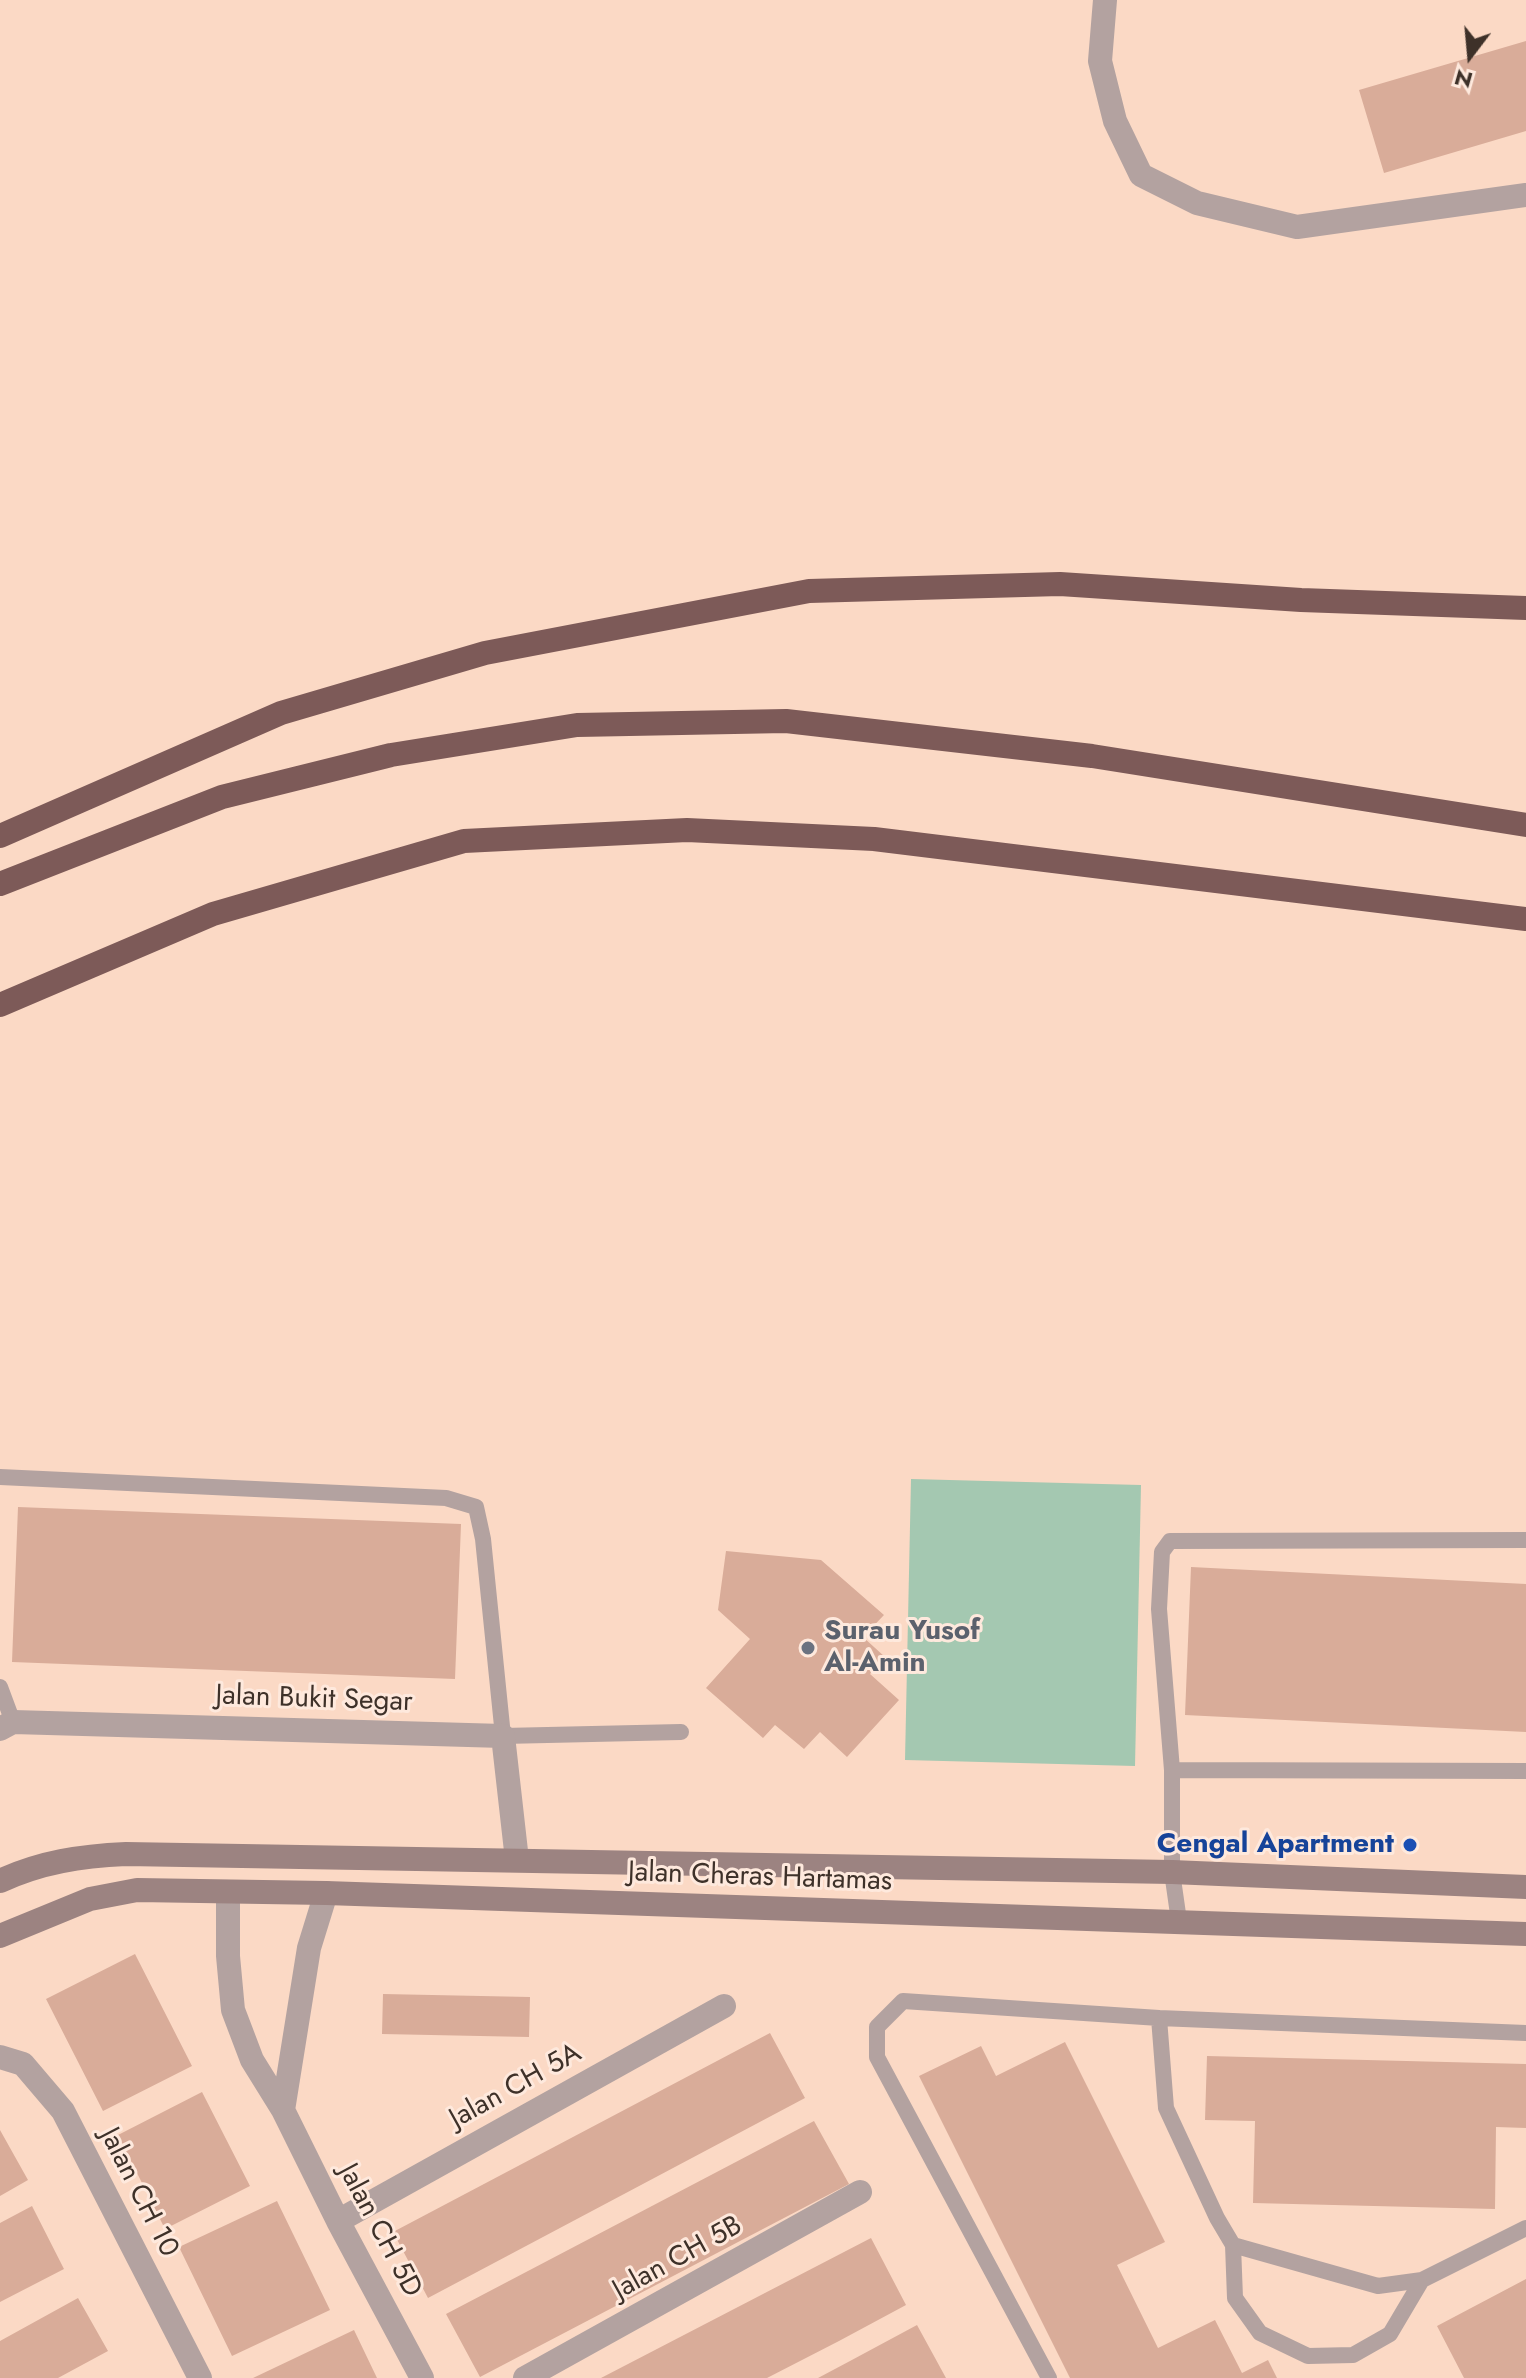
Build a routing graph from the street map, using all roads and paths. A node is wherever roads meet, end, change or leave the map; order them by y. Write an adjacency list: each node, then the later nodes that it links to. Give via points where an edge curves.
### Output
1 (1105, 0): 2 (street, via 1100,61 1115,121 1141,175 1197,203 1297,227)
2 (1526, 195)
3 (1526, 608): 5 (highway, via 1060,584 809,591 485,653 281,713)
4 (1526, 825): 6 (highway, via 1092,756 786,721 577,725 391,755 222,797)
5 (0, 836)
6 (0, 884)
7 (1526, 919): 8 (highway, via 874,839 687,830 464,841 213,914)
8 (0, 1005)
9 (0, 1477): 14 (lane, via 446,1498 476,1507)
10 (1526, 1540): 15 (lane, via 1170,1541 1162,1552 1159,1609)
11 (0, 1687): 12 (lane)
12 (7, 1726): 14 (street, Jalan Bukit Segar)
13 (681, 1732): 14 (lane)
14 (503, 1736): 17 (street)
15 (1172, 1770): 16 (lane); 18 (lane)
16 (1526, 1771)
17 (517, 1860): 18 (street, Jalan Cheras Hartamas); 19 (street, Jalan Cheras Hartamas, via 126,1854 76,1857)
18 (1172, 1872): 20 (street, Jalan Cheras Hartamas); 23 (lane)
19 (0, 1881)
20 (1526, 1887)
21 (228, 1892): 22 (street, Jalan Cheras Hartamas); 25 (street, Jalan Cheras Hartamas, via 114,1894); 30 (street, Jalan CH 5D, via 233,2010 252,2060)
22 (326, 1893): 23 (street, Jalan Cheras Hartamas); 30 (street, via 309,1948)
23 (1179, 1921): 24 (street, Jalan Cheras Hartamas)
24 (1526, 1934)
25 (0, 1936)
26 (724, 2006): 32 (street, Jalan CH 5A)
27 (1159, 2018): 28 (lane); 34 (lane, via 1166,2108); 39 (lane, via 903,2001 877,2027 877,2057)
28 (1526, 2033)
29 (0, 2057): 36 (street, Jalan CH 10, via 23,2064 63,2111)
30 (283, 2110): 32 (street, Jalan CH 5D)
31 (860, 2192): 38 (street, Jalan CH 5B)
32 (338, 2221): 37 (street, Jalan CH 5D)
33 (1526, 2228): 35 (lane)
34 (1233, 2245): 35 (lane, via 1378,2286); 35 (lane, via 1235,2298 1260,2333 1308,2356 1353,2355 1390,2334)
35 (1422, 2280)
36 (200, 2378)
37 (422, 2378)
38 (525, 2378)
39 (1049, 2378)

